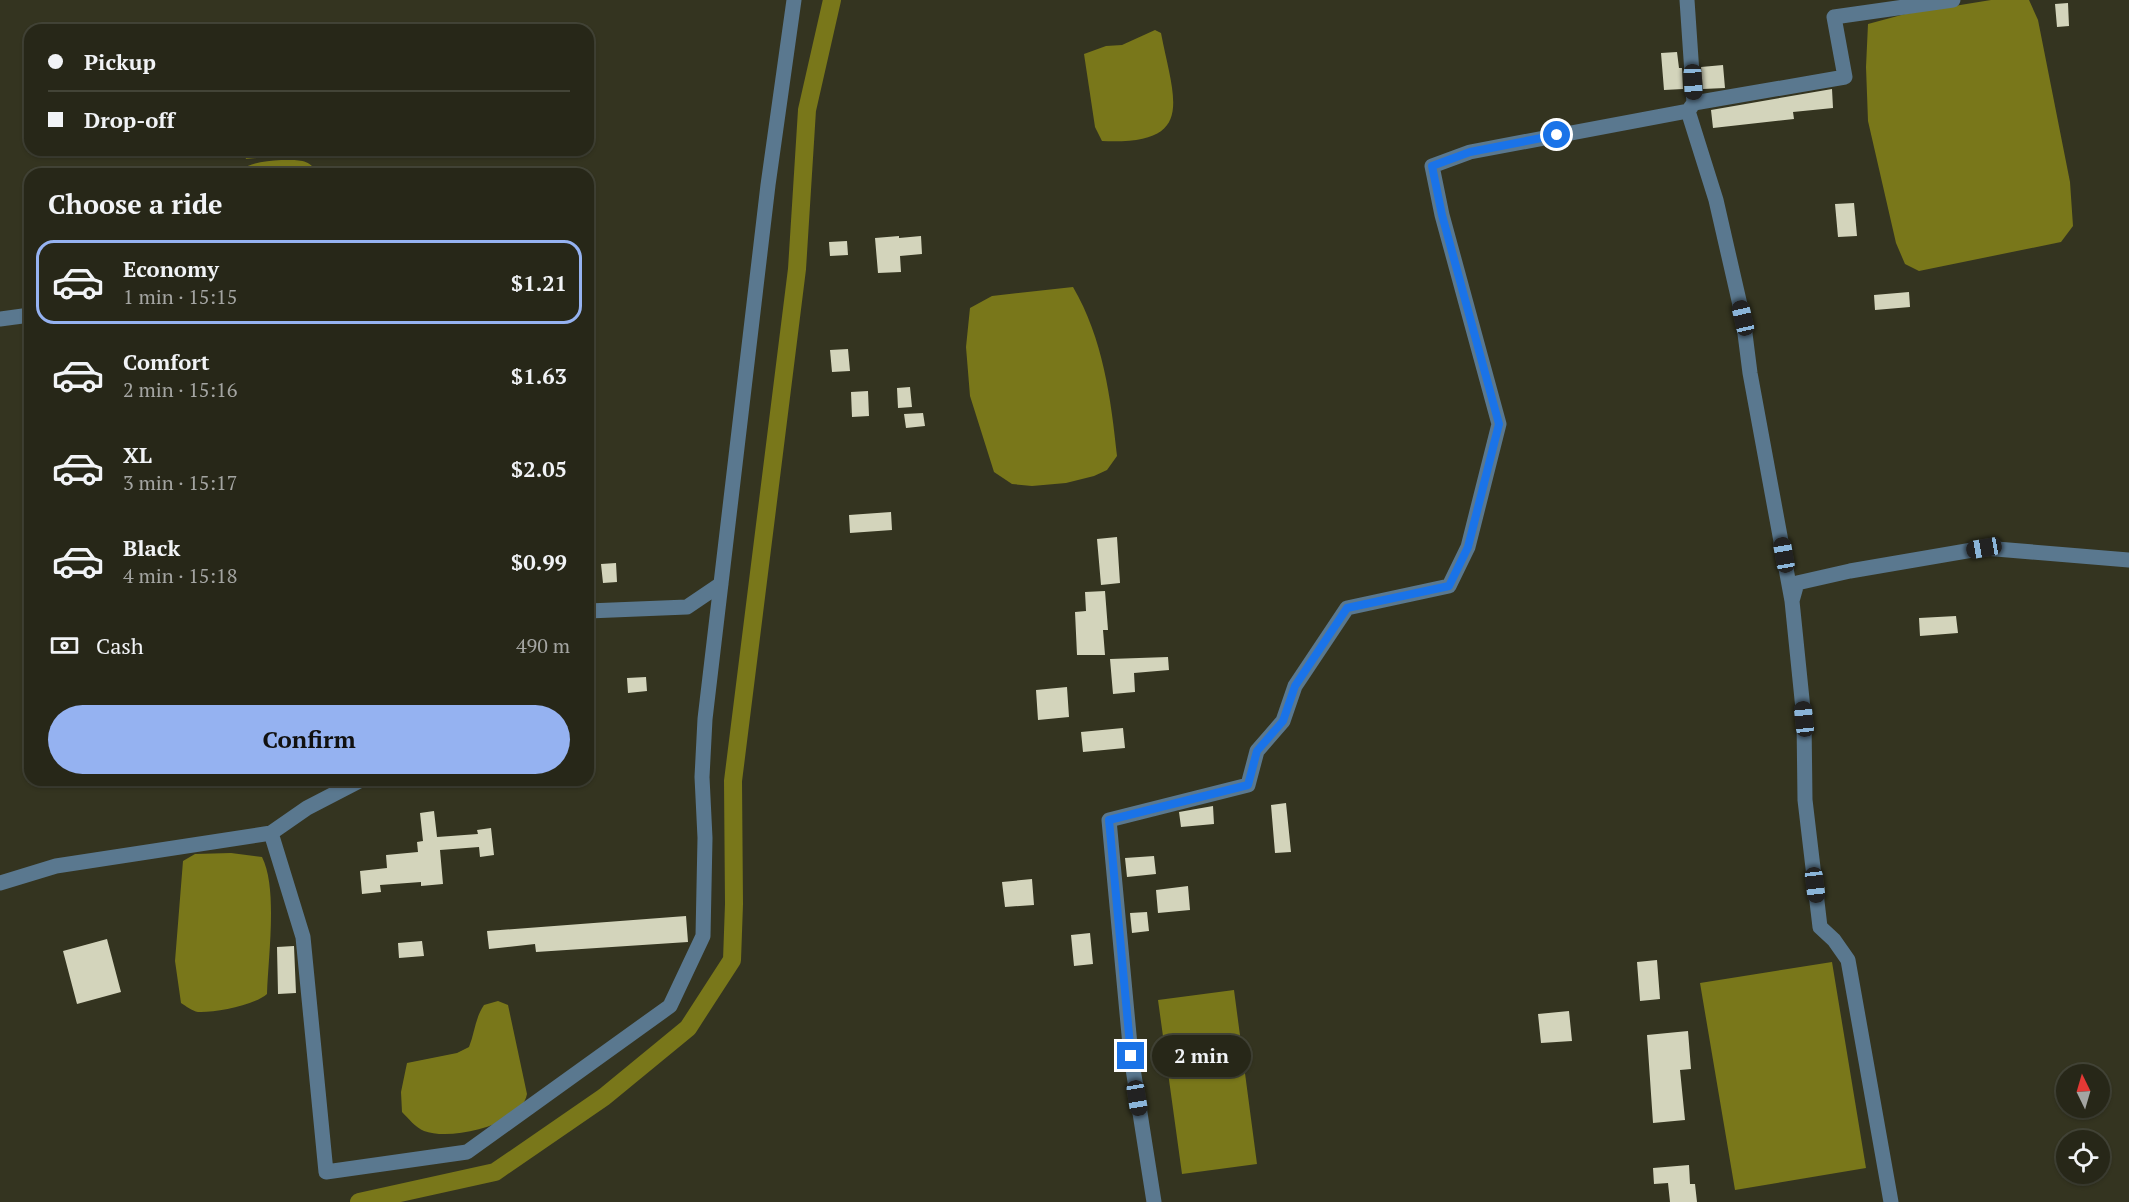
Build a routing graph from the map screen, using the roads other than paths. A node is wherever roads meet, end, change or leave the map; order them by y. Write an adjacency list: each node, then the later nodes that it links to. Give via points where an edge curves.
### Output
1 (794, 0): 8 (street)
2 (1687, 0): 4 (street)
3 (1953, 0): 4 (street, via 1834,17 1845,77)
4 (1691, 107): 9 (street, via 1743,318); 14 (street, via 1470,152 1432,166 1499,424 1468,547 1449,586 1347,608 1295,686 1283,721 1257,751 1248,785 1109,820 1131,1056)
5 (24, 316): 6 (street)
6 (0, 319)
7 (2129, 560): 9 (street, via 1984,548 1797,583)
8 (721, 584): 10 (street, via 687,607); 12 (street, via 704,730 703,936 670,1006 467,1152 326,1172 303,937)
9 (1792, 601): 15 (street, via 1804,719 1805,800 1820,927 1848,960)
10 (594, 611)
11 (350, 786): 12 (street)
12 (271, 833): 13 (street, via 56,866)
13 (0, 883)
14 (1154, 1202)
15 (1891, 1202)

